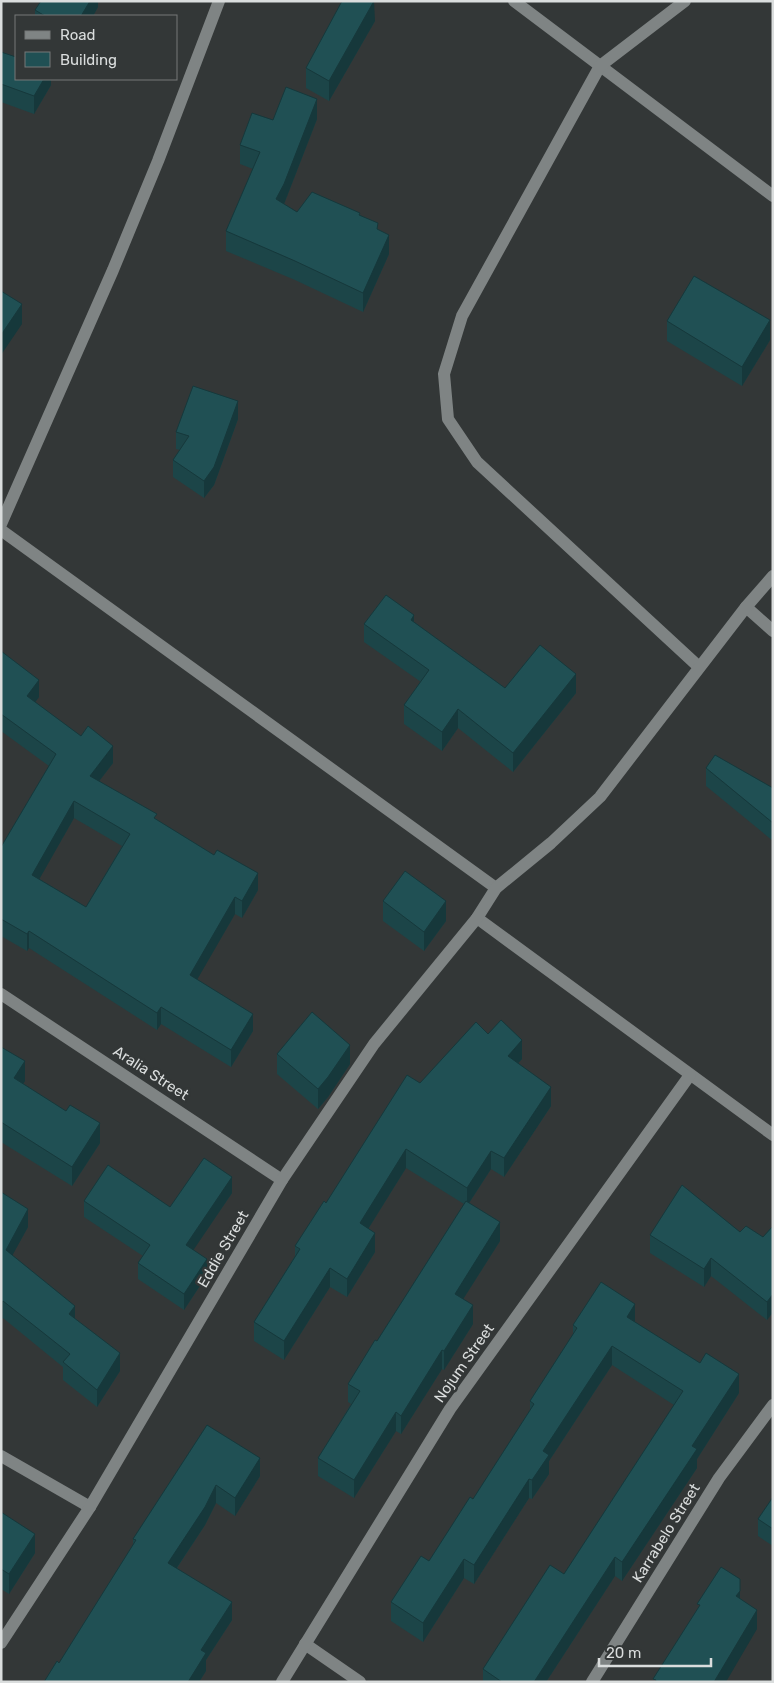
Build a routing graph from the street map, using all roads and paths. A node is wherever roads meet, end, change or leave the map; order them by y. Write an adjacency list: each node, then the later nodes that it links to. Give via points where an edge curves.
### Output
1 (219, 1): 6 (street, via 113,270)
2 (514, 1): 4 (street)
3 (685, 1): 4 (street)
4 (600, 66): 5 (street); 11 (street, via 462,316 444,374 448,419 477,462)
5 (773, 196)
6 (1, 524)
7 (1, 530): 12 (street)
8 (773, 576): 9 (street, Eddie Street)
9 (746, 607): 10 (street); 11 (street, Eddie Street)
10 (773, 631)
11 (699, 667): 12 (street, Eddie Street, via 600,797)
12 (496, 888): 13 (street, Eddie Street)
13 (477, 918): 15 (street); 17 (street, Eddie Street, via 374,1044)
14 (1, 994): 17 (street, Aralia Street)
15 (690, 1075): 16 (street); 22 (street, Nojum Street, via 450,1409)
16 (773, 1136)
17 (282, 1180): 20 (street, Eddie Street)
18 (773, 1405): 25 (street, Karrabelo Street, via 719,1478)
19 (1, 1456): 20 (street)
20 (90, 1507): 21 (street, Eddie Street)
21 (1, 1643)
22 (305, 1644): 23 (street, Nojum Street); 24 (street)
23 (282, 1682)
24 (360, 1682)
25 (592, 1682)

